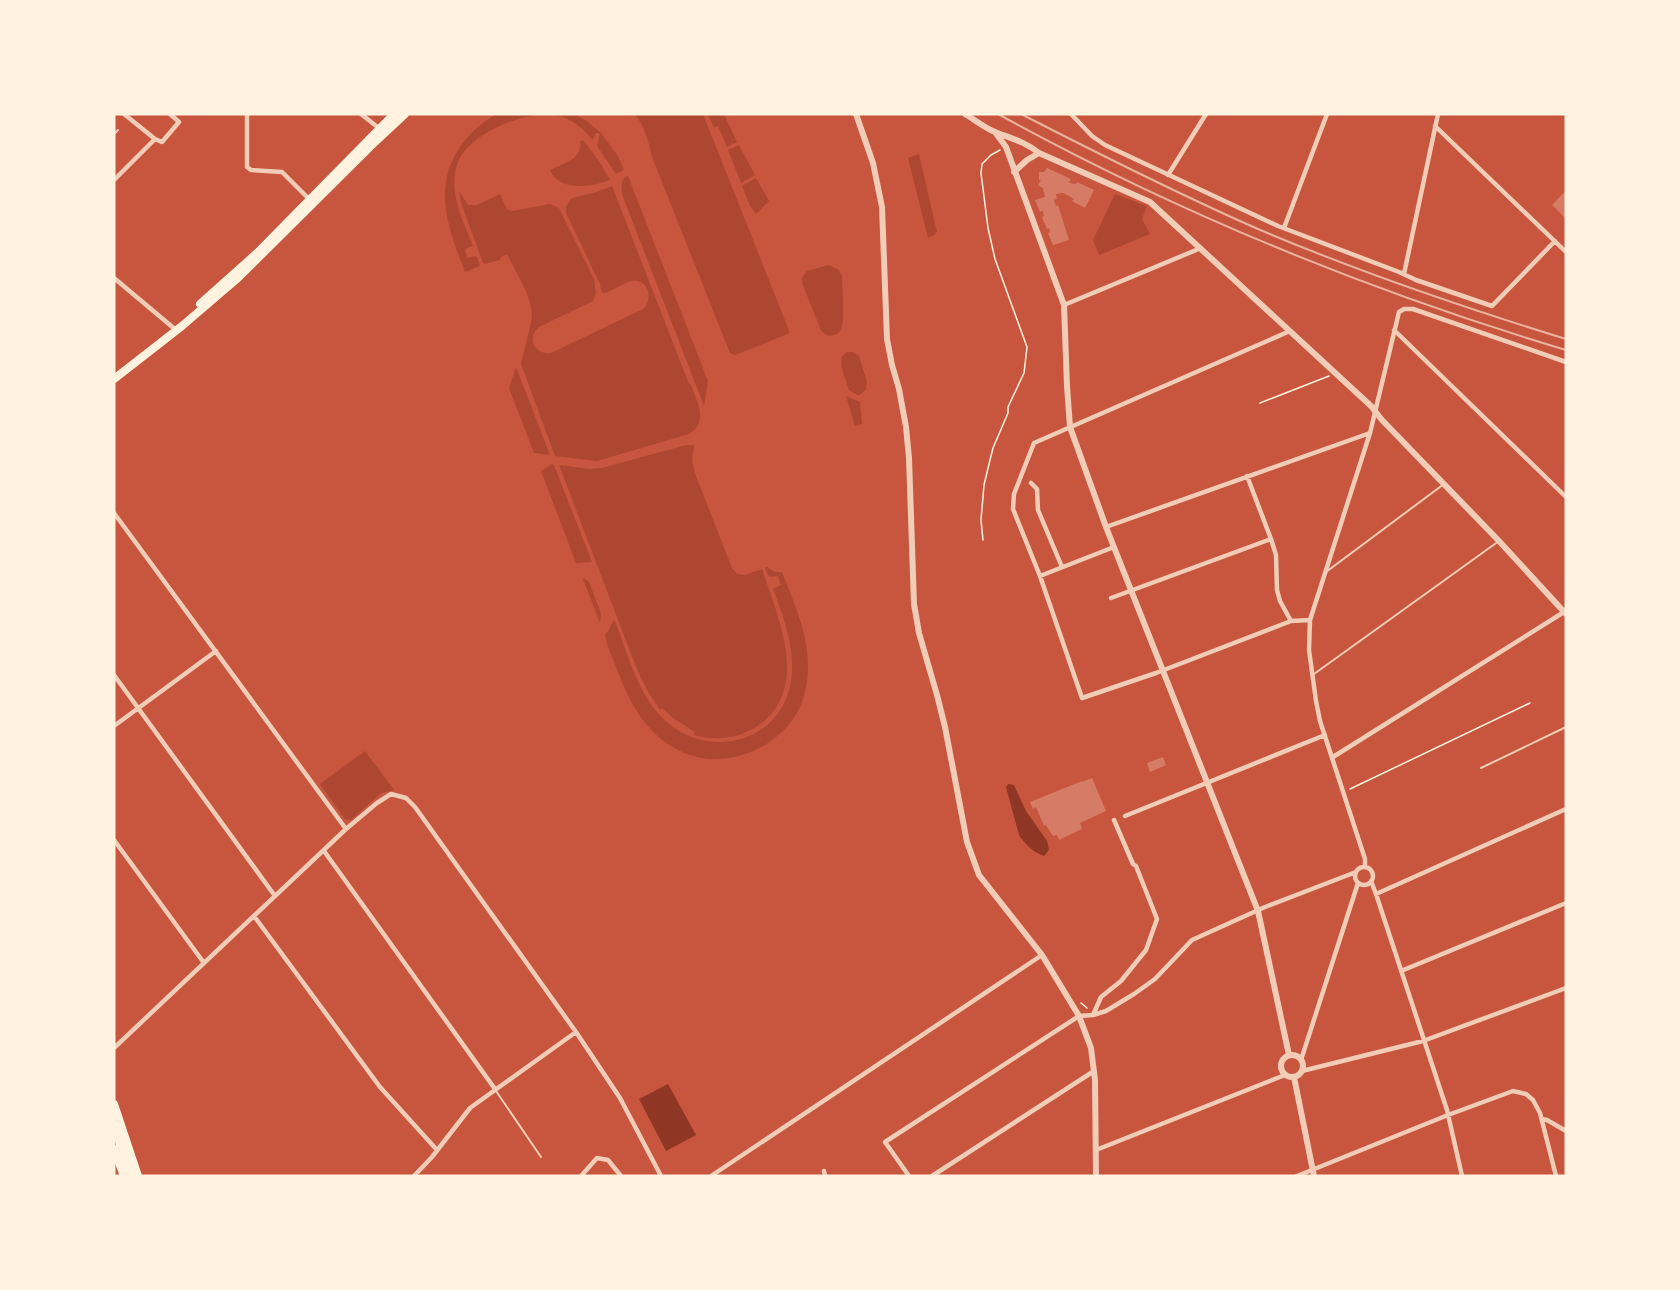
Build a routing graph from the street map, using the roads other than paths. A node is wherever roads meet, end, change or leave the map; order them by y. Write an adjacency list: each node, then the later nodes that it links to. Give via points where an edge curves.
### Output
1 (124, 114): 18 (street)
2 (170, 114): 18 (street, via 179,122 162,142)
3 (247, 114): 23 (street, via 247,167 282,172)
4 (361, 114): 15 (street)
5 (394, 114): 15 (main road)
6 (405, 114): 15 (main road)
7 (856, 114): 83 (street, via 873,163 882,207 887,339 907,438 914,604 919,633 979,875)
8 (965, 114): 16 (street)
9 (1206, 114): 21 (street)
10 (1327, 114): 24 (street)
11 (1438, 114): 13 (street)
12 (1073, 115): 21 (street, via 1104,145)
13 (1436, 126): 25 (street); 28 (street)
14 (118, 130): 17 (lane)
15 (382, 132): 23 (main road)
16 (995, 132): 19 (street); 20 (street, via 1006,147)
17 (114, 134)
18 (155, 139): 22 (street)
19 (1039, 153): 20 (street); 26 (street, via 1150,202)
20 (1014, 172): 30 (street)
21 (1168, 175): 24 (street)
22 (114, 180)
23 (312, 201): 31 (main road, via 251,266)
24 (1284, 228): 28 (street)
25 (1555, 241): 27 (street); 28 (street, via 1491,306)
26 (1201, 248): 30 (street); 33 (street)
27 (1566, 252)
28 (1404, 274)
29 (114, 278): 31 (street)
30 (1064, 305): 38 (street)
31 (175, 329): 35 (main road); 36 (main road)
32 (1394, 330): 34 (street, via 1399,312 1413,309); 37 (street); 43 (street)
33 (1290, 331): 37 (street); 38 (street)
34 (1566, 362)
35 (114, 373)
36 (114, 380)
37 (1375, 413): 39 (street); 42 (street)
38 (1070, 427): 45 (street); 51 (street, via 1034,443 1014,494 1012,509)
39 (1370, 433): 40 (street); 50 (street)
40 (1247, 476): 45 (street); 46 (street)
41 (1031, 483): 49 (street, via 1037,489 1038,510)
42 (1444, 483): 47 (street); 50 (lane)
43 (1566, 497)
44 (114, 513): 57 (street)
45 (1106, 527): 48 (street)
46 (1271, 538): 52 (street); 56 (street, via 1276,555 1277,590)
47 (1499, 541): 54 (street); 60 (lane)
48 (1114, 547): 49 (street); 52 (street)
49 (1062, 567): 51 (street)
50 (1326, 572): 55 (street)
51 (1040, 576): 58 (street, via 1082,698)
52 (1132, 591): 53 (street); 58 (street)
53 (1111, 598)
54 (1565, 613): 65 (street)
55 (1310, 620): 56 (street); 60 (street)
56 (1291, 621): 58 (street)
57 (216, 651): 61 (street); 71 (street)
58 (1164, 670): 67 (street)
59 (114, 675): 61 (street)
60 (1312, 676): 64 (street)
61 (138, 708): 62 (street); 79 (street)
62 (114, 726)
63 (1566, 727): 66 (lane)
64 (1325, 735): 65 (street); 67 (street)
65 (1333, 758): 74 (street)
66 (1481, 768)
67 (1208, 783): 69 (street); 81 (street)
68 (1566, 809): 78 (street)
69 (1125, 816)
70 (1114, 820): 87 (street, via 1157,919 1146,950 1121,981 1101,997)
71 (346, 829): 73 (street); 89 (street, via 391,794 406,798)
72 (114, 840): 84 (street)
73 (324, 851): 79 (street); 98 (street)
74 (1365, 867): 75 (street); 76 (street, via 1370,869)
75 (1356, 872): 77 (street); 81 (street)
76 (1371, 881): 77 (street); 78 (street)
77 (1358, 883): 93 (street)
78 (1376, 894): 85 (street)
79 (275, 896): 82 (street)
80 (1566, 903): 85 (street)
81 (1258, 911): 87 (street, via 1192,940 1155,979 1106,1011); 92 (street)
82 (254, 916): 84 (street); 105 (street, via 380,1087)
83 (1042, 955): 88 (street); 116 (street)
84 (204, 963): 91 (street)
85 (1401, 971): 90 (street)
86 (1566, 987): 90 (street)
87 (1093, 1015): 88 (street)
88 (1079, 1016): 94 (street, via 1091,1048); 117 (street, via 885,1142)
89 (576, 1032): 98 (street); 115 (street, via 620,1098)
90 (1423, 1041): 95 (street); 100 (street)
91 (114, 1048)
92 (1289, 1056): 93 (street); 96 (street, via 1281,1066)
93 (1301, 1060): 95 (street)
94 (1094, 1071): 106 (street); 118 (street)
95 (1302, 1071): 97 (street)
96 (1285, 1075): 97 (street); 106 (street)
97 (1294, 1077): 108 (street)
98 (495, 1089): 105 (street, via 470,1108); 107 (lane)
99 (114, 1104): 111 (main road)
100 (1448, 1115): 101 (street, via 1513,1090 1533,1100); 108 (street); 121 (street)
101 (1542, 1119): 103 (street); 122 (street)
102 (114, 1125): 110 (main road)
103 (1566, 1131)
104 (114, 1149): 109 (main road)
105 (437, 1150): 112 (street)
106 (1096, 1150): 119 (street)
107 (541, 1157)
108 (1314, 1173): 120 (street)
109 (124, 1176)
110 (134, 1176)
111 (138, 1176)
112 (414, 1176)
113 (581, 1176): 114 (street, via 597,1158 608,1160)
114 (621, 1176)
115 (661, 1176)
116 (711, 1176)
117 (909, 1176)
118 (932, 1176)
119 (1096, 1176)
120 (1297, 1176)
121 (1462, 1176)
122 (1556, 1176)

